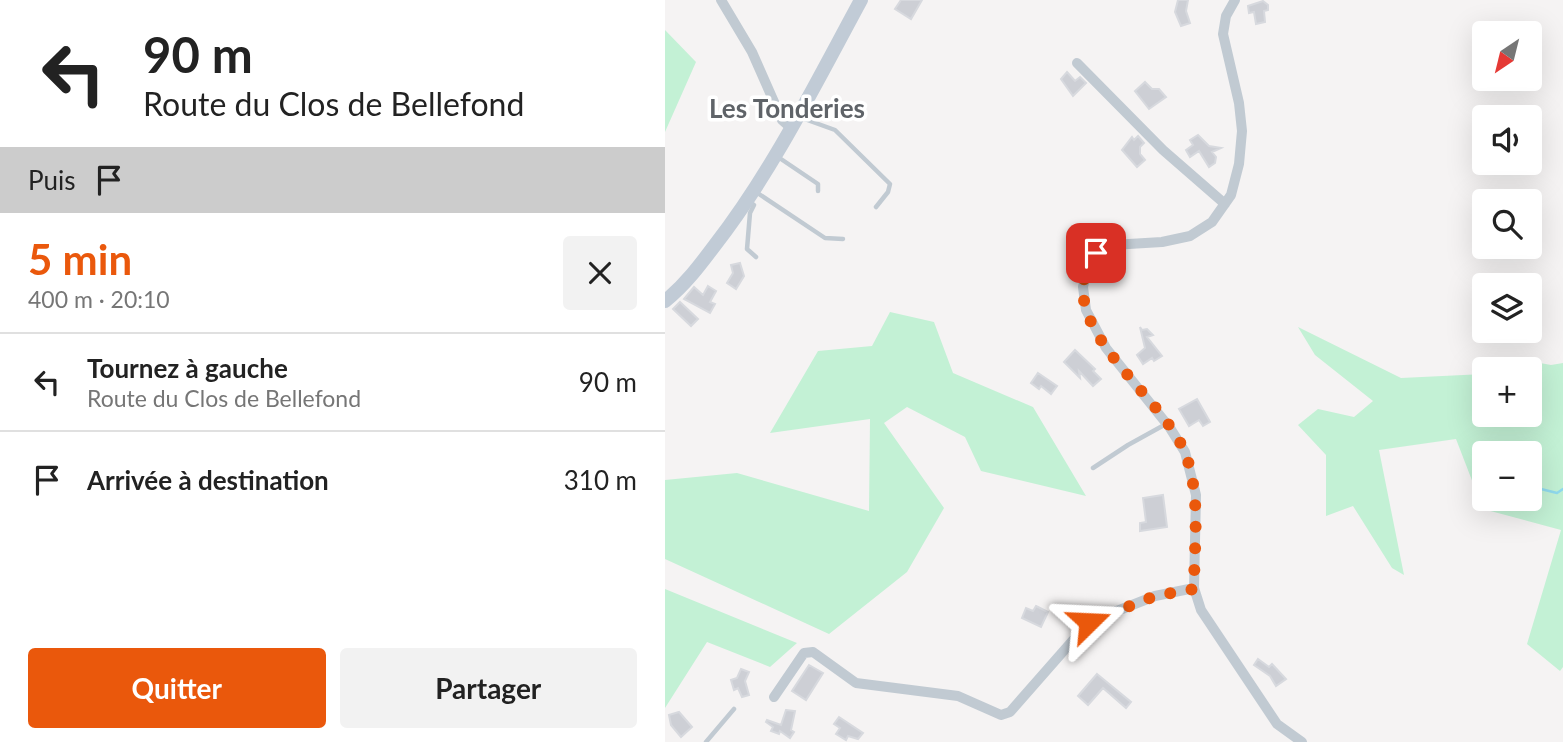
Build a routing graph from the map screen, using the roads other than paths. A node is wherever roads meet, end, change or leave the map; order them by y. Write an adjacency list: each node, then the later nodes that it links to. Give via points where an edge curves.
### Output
1 (721, 0): 5 (street, via 753,52 782,120)
2 (861, 0): 5 (main road)
3 (1235, 0): 9 (street, via 1223,34 1242,131 1239,164)
4 (1077, 63): 9 (street)
5 (794, 122): 6 (main road); 10 (lane, via 835,130 890,184)
6 (776, 156): 7 (lane, via 818,184); 8 (main road)
7 (818, 191)
8 (751, 196): 11 (lane, via 825,238); 12 (lane, via 754,205 747,249); 13 (main road, via 686,282)
9 (1224, 204): 14 (street, via 1212,222 1190,236 1112,245 1096,253 1087,268 1083,287 1091,320 1106,348)
10 (876, 207)
11 (843, 239)
12 (756, 257)
13 (665, 301)
14 (1167, 424): 15 (lane); 16 (street, via 1185,452 1196,495)
15 (1093, 468)
16 (1194, 589): 17 (street, via 1155,596 1089,622 1010,712 1000,716 958,696 856,683 813,652 804,653); 20 (street, via 1201,610 1277,724)
17 (774, 697)
18 (734, 709): 19 (lane)
19 (706, 742)
20 (1302, 742)

